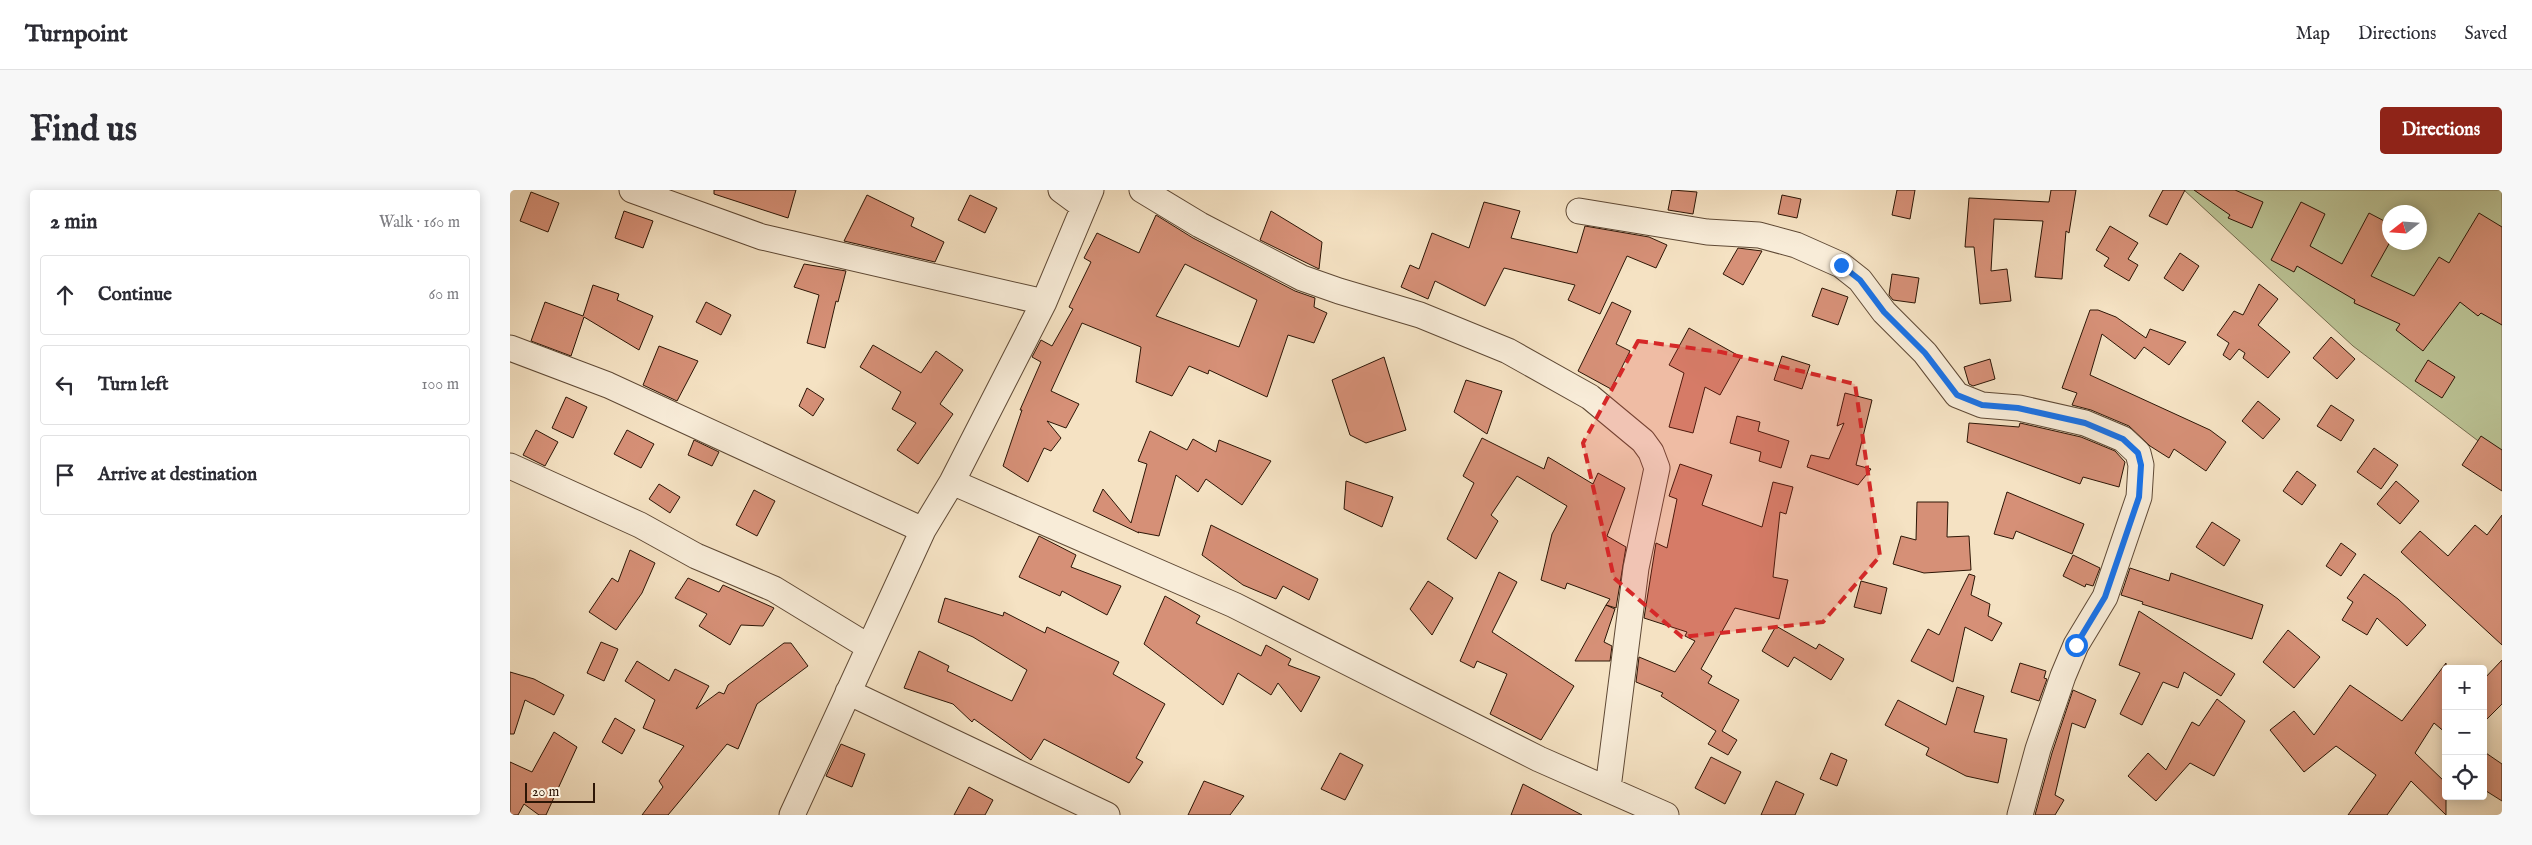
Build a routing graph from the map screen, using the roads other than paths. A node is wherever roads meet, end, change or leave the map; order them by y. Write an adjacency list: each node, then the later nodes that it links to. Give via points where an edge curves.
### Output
1 (632, 190): 6 (street, via 762,237)
2 (1061, 190): 4 (street)
3 (1142, 190): 13 (street, via 1200,225 1302,278 1420,315 1508,351 1590,397 1651,452 1657,468 1636,568)
4 (1087, 199): 6 (street)
5 (1579, 211): 17 (street, via 1707,232 1760,235 1796,245 1841,265 1860,280 1884,312 1925,353 1957,395 1982,405 2018,408 2085,423 2123,439 2138,453 2141,465 2139,497 2105,597 2076,645 2063,676)
6 (1044, 302): 9 (street)
7 (510, 348): 10 (street, via 608,385)
8 (510, 466): 11 (street, via 640,525 696,556 774,589)
9 (952, 482): 10 (street); 13 (street, via 1234,605 1538,759)
10 (922, 530): 11 (street)
11 (869, 647): 12 (street)
12 (848, 692): 14 (street); 15 (street)
13 (1608, 788): 16 (street)
14 (792, 815)
15 (1107, 815)
16 (1666, 815)
17 (2020, 815)

